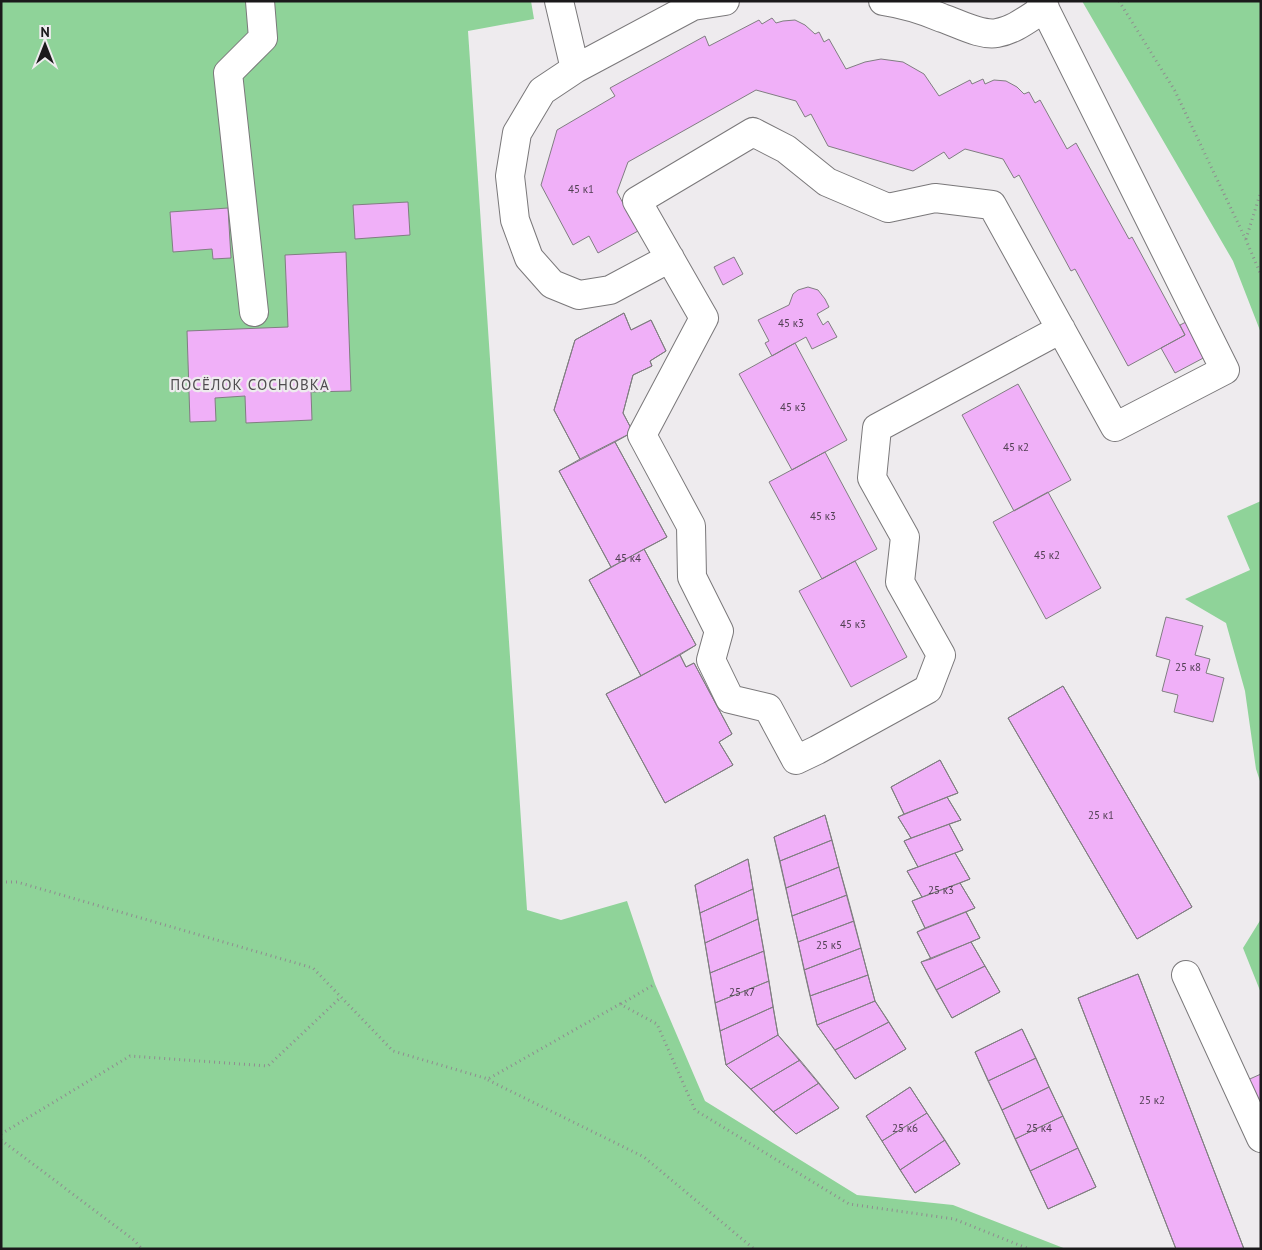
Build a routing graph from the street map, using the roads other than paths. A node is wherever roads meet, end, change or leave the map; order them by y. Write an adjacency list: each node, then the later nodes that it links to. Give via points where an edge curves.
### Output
1 (260, 1): 8 (street, via 263,38 228,73)
2 (559, 1): 6 (street)
3 (725, 1): 6 (street, via 693,6)
4 (883, 1): 5 (street, via 942,17 972,30 996,34 1015,27)
5 (1043, 4): 9 (street, via 1225,370 1115,427)
6 (575, 69): 7 (street, via 542,91 517,133 510,176 515,220 530,258 552,284 579,295 610,290)
7 (670, 258): 9 (street, via 637,201 753,132 786,149 827,182 888,208 935,198 992,206); 9 (street, via 704,318 642,435 691,526 692,577 719,631 711,660 730,699 768,708 796,760 928,689 941,655 900,582 905,537 872,478 877,428)
8 (254, 312)
9 (1061, 329)
10 (1186, 975): 11 (street)
11 (1261, 1138)

